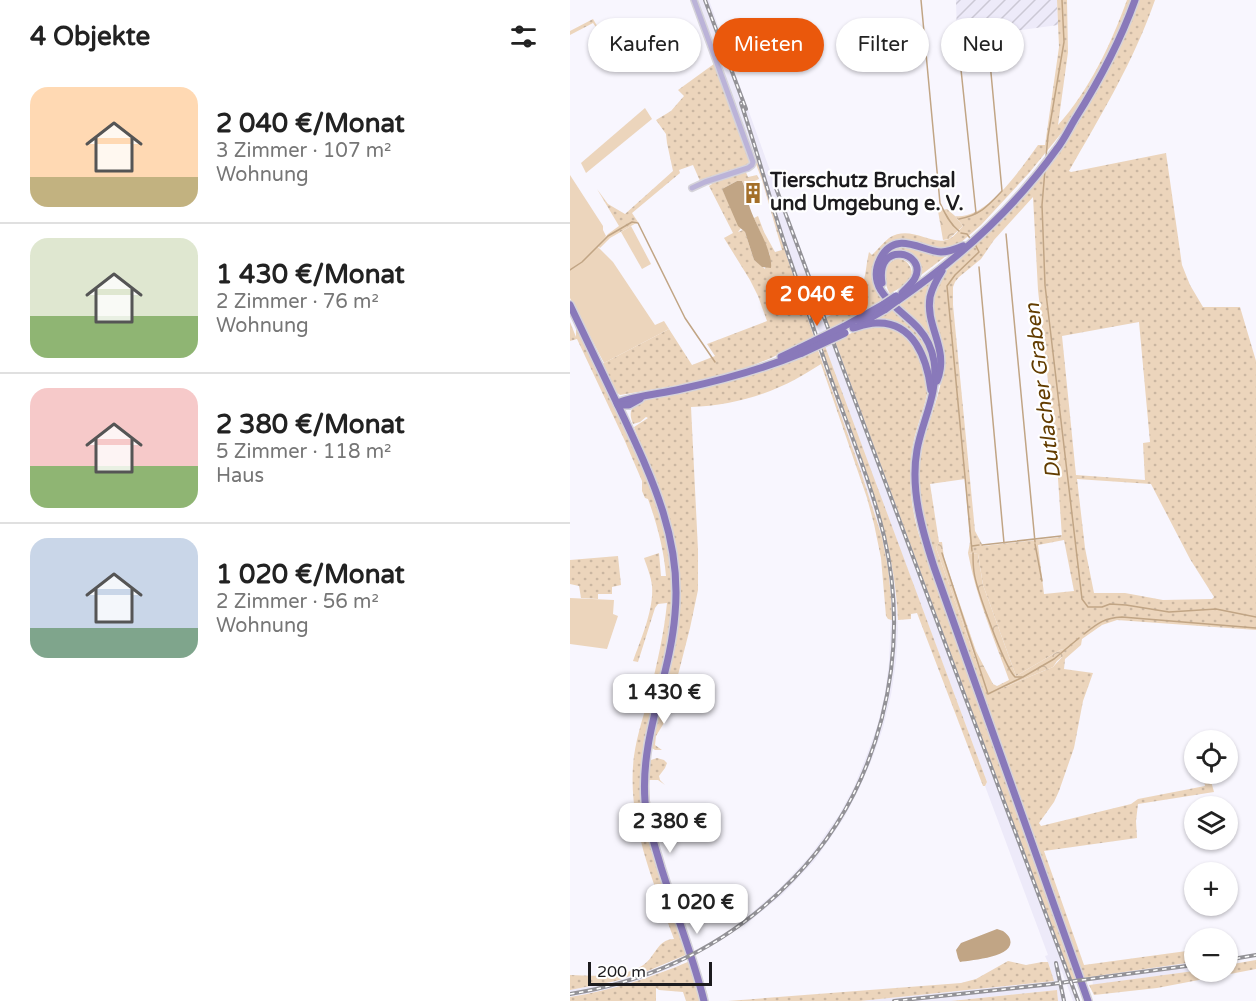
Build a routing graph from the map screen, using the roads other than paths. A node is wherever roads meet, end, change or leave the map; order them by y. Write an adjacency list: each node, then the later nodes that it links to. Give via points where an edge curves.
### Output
1 (694, 0): 5 (street, via 753,162 748,168)
2 (1135, 0): 3 (main road, via 1104,70)
3 (1071, 125): 4 (main road); 4 (main road)
4 (1044, 164): 6 (main road, via 1016,200)
5 (692, 188)
6 (967, 245): 7 (main road); 8 (main road); 9 (main road, via 939,252 914,244 891,247 878,265 878,285)
7 (947, 266): 8 (main road); 13 (main road, via 930,297 941,355 940,375)
8 (898, 297): 9 (main road, bridge); 9 (main road, via 917,273 911,258 898,253 884,264)
9 (885, 303): 11 (main road); 12 (main road); 13 (main road, via 918,327 928,341 934,364)
10 (570, 305): 16 (main road)
11 (852, 328): 12 (main road); 13 (main road, via 886,323 912,338 924,358)
12 (844, 330): 14 (main road, bridge, via 760,367)
13 (933, 393): 19 (main road, via 916,462 926,544)
14 (645, 396): 15 (main road); 16 (main road)
15 (633, 403): 16 (main road); 17 (main road)
16 (617, 404): 17 (main road)
17 (627, 424): 18 (main road, via 667,521 676,578 672,639 646,752 645,802 652,839)
18 (704, 1001)
19 (1088, 1001)

